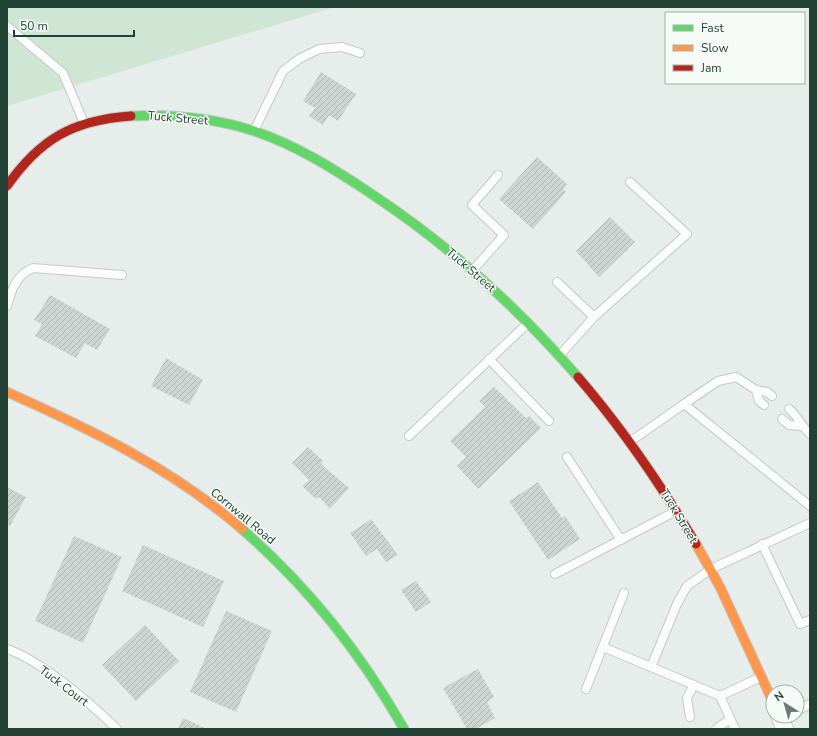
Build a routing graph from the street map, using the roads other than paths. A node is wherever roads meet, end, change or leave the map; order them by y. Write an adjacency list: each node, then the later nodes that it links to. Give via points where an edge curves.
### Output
1 (7, 26): 3 (lane, via 63,73)
2 (360, 53): 4 (lane, via 342,47 319,49 299,59 283,72)
3 (84, 123): 4 (street, Tuck Street, via 115,117 168,115 195,118); 7 (street, Tuck Street, via 63,131 36,150)
4 (254, 132): 8 (street, Tuck Street, via 308,155 370,192)
5 (498, 175): 8 (lane, via 472,205 504,235)
6 (630, 182): 12 (lane, via 687,234)
7 (7, 186)
8 (473, 270): 13 (street, Tuck Street)
9 (122, 275): 11 (lane, via 33,268 23,272 16,282)
10 (557, 282): 12 (lane)
11 (7, 306)
12 (594, 317): 14 (lane)
13 (528, 322): 14 (street, Tuck Street); 15 (lane)
14 (560, 355): 27 (street, Tuck Street)
15 (489, 359): 23 (lane); 26 (lane)
16 (756, 390): 18 (lane); 19 (lane, via 736,377 718,381); 20 (lane, via 759,401)
17 (7, 392): 49 (street, Cornwall Road, via 127,449 182,483 234,521 281,565 326,615 367,668)
18 (772, 396)
19 (684, 404): 27 (lane); 29 (lane)
20 (764, 405)
21 (789, 409): 24 (lane, via 796,415)
22 (782, 419): 24 (lane, via 789,425)
23 (549, 421)
24 (801, 426): 25 (lane)
25 (810, 434)
26 (409, 436)
27 (631, 442): 30 (street, Tuck Street)
28 (567, 457): 32 (lane)
29 (810, 506)
30 (677, 511): 32 (lane); 34 (street, Tuck Street)
31 (809, 525): 33 (lane)
32 (621, 540): 35 (lane)
33 (762, 544): 34 (lane); 37 (lane, via 800,624)
34 (711, 569): 40 (lane, via 687,586); 41 (street, Tuck Street)
35 (555, 574)
36 (624, 593): 38 (lane)
37 (810, 620)
38 (603, 647): 40 (lane); 44 (lane)
39 (7, 649): 48 (lane, Tuck Court, via 65,684)
40 (651, 667): 42 (lane)
41 (761, 677): 43 (street, Tuck Street); 45 (lane)
42 (694, 685): 45 (lane); 46 (lane, via 688,698)
43 (765, 685)
44 (586, 689)
45 (720, 696): 47 (lane)
46 (690, 717)
47 (730, 719): 50 (lane); 51 (lane)
48 (117, 729)
49 (404, 729)
50 (716, 729)
51 (735, 729)

